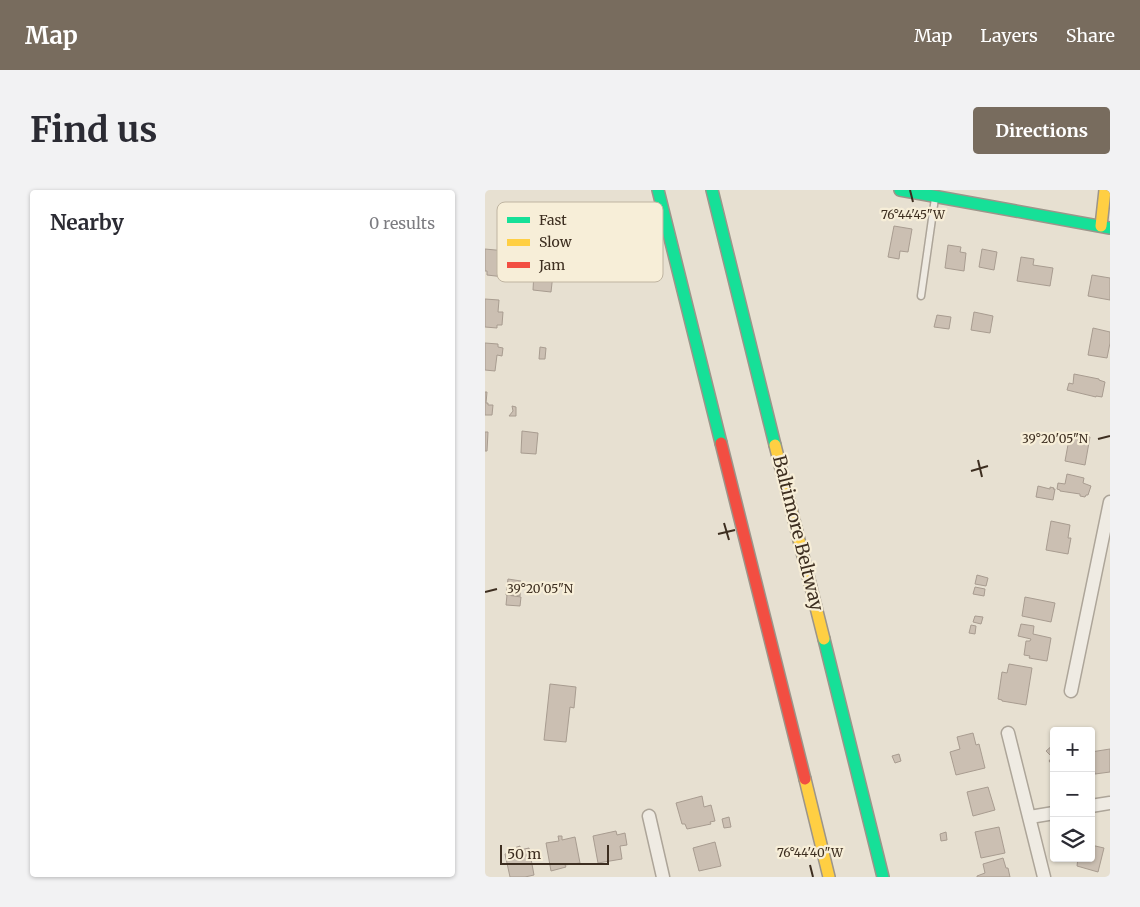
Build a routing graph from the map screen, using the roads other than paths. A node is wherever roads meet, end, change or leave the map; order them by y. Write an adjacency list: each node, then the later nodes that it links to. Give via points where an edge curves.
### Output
1 (712, 190): 18 (main road, Baltimore Beltway)
2 (900, 190): 4 (main road)
3 (1105, 190): 6 (main road)
4 (936, 197): 6 (main road); 7 (lane)
5 (663, 210): 17 (main road)
6 (1106, 227)
7 (921, 296)
8 (1110, 502): 9 (street)
9 (1071, 691)
10 (1008, 733): 15 (street)
11 (1110, 803): 12 (street)
12 (1095, 805)
13 (1050, 814): 15 (street)
14 (649, 816): 16 (street)
15 (1029, 817): 19 (street)
16 (663, 877)
17 (829, 877)
18 (883, 877)
19 (1045, 877)

